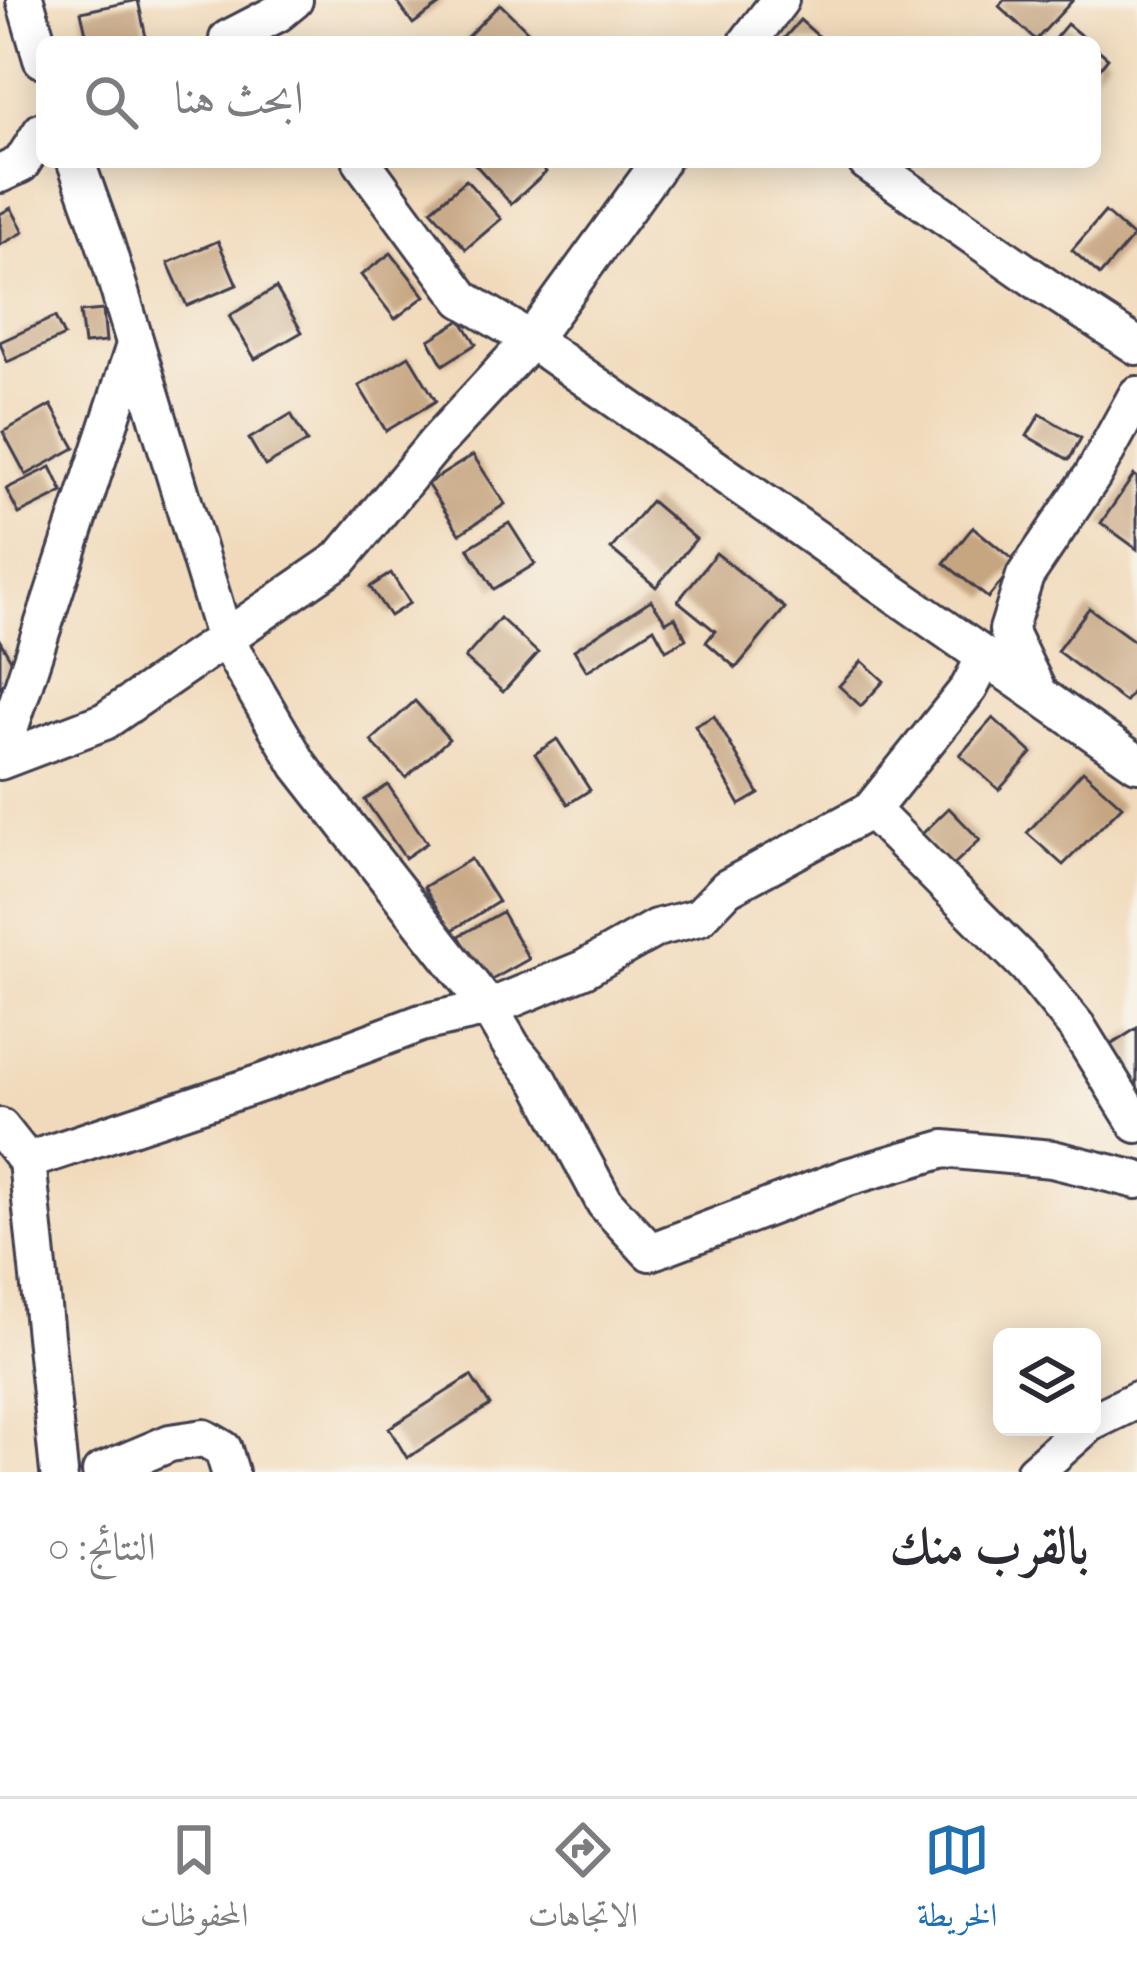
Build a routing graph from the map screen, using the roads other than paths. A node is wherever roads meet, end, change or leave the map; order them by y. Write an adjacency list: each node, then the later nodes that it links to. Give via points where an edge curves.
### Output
1 (25, 0): 6 (street)
2 (294, 0): 4 (street)
3 (780, 0): 5 (street)
4 (237, 36)
5 (753, 36)
6 (36, 38)
7 (36, 140): 12 (street, via 21,164)
8 (79, 168): 15 (street)
9 (366, 168): 13 (street, via 463,299)
10 (656, 168): 13 (street)
11 (876, 168): 14 (street)
12 (0, 174)
13 (531, 340): 17 (street, via 340,559); 18 (street)
14 (1137, 346)
15 (134, 348): 17 (street); 20 (street)
16 (1137, 395): 19 (street, via 1019,594 1008,630)
17 (224, 637): 20 (street, via 105,722); 23 (street, via 298,765)
18 (985, 657): 19 (street); 22 (street)
19 (1038, 694): 21 (street)
20 (0, 759)
21 (1137, 763)
22 (871, 810): 23 (street, via 727,888 699,917 656,928); 24 (street, via 1028,968 1077,1027)
23 (489, 1008): 26 (street, via 421,1023); 27 (street, via 605,1203 650,1252 944,1149 1052,1160)
24 (1137, 1124)
25 (0, 1127): 26 (street)
26 (28, 1161): 31 (street)
27 (1137, 1180)
28 (1137, 1400): 29 (street)
29 (1101, 1418)
30 (1074, 1436): 34 (street)
31 (58, 1472)
32 (101, 1472): 33 (street, via 204,1438 223,1449)
33 (230, 1472)
34 (1034, 1472)

